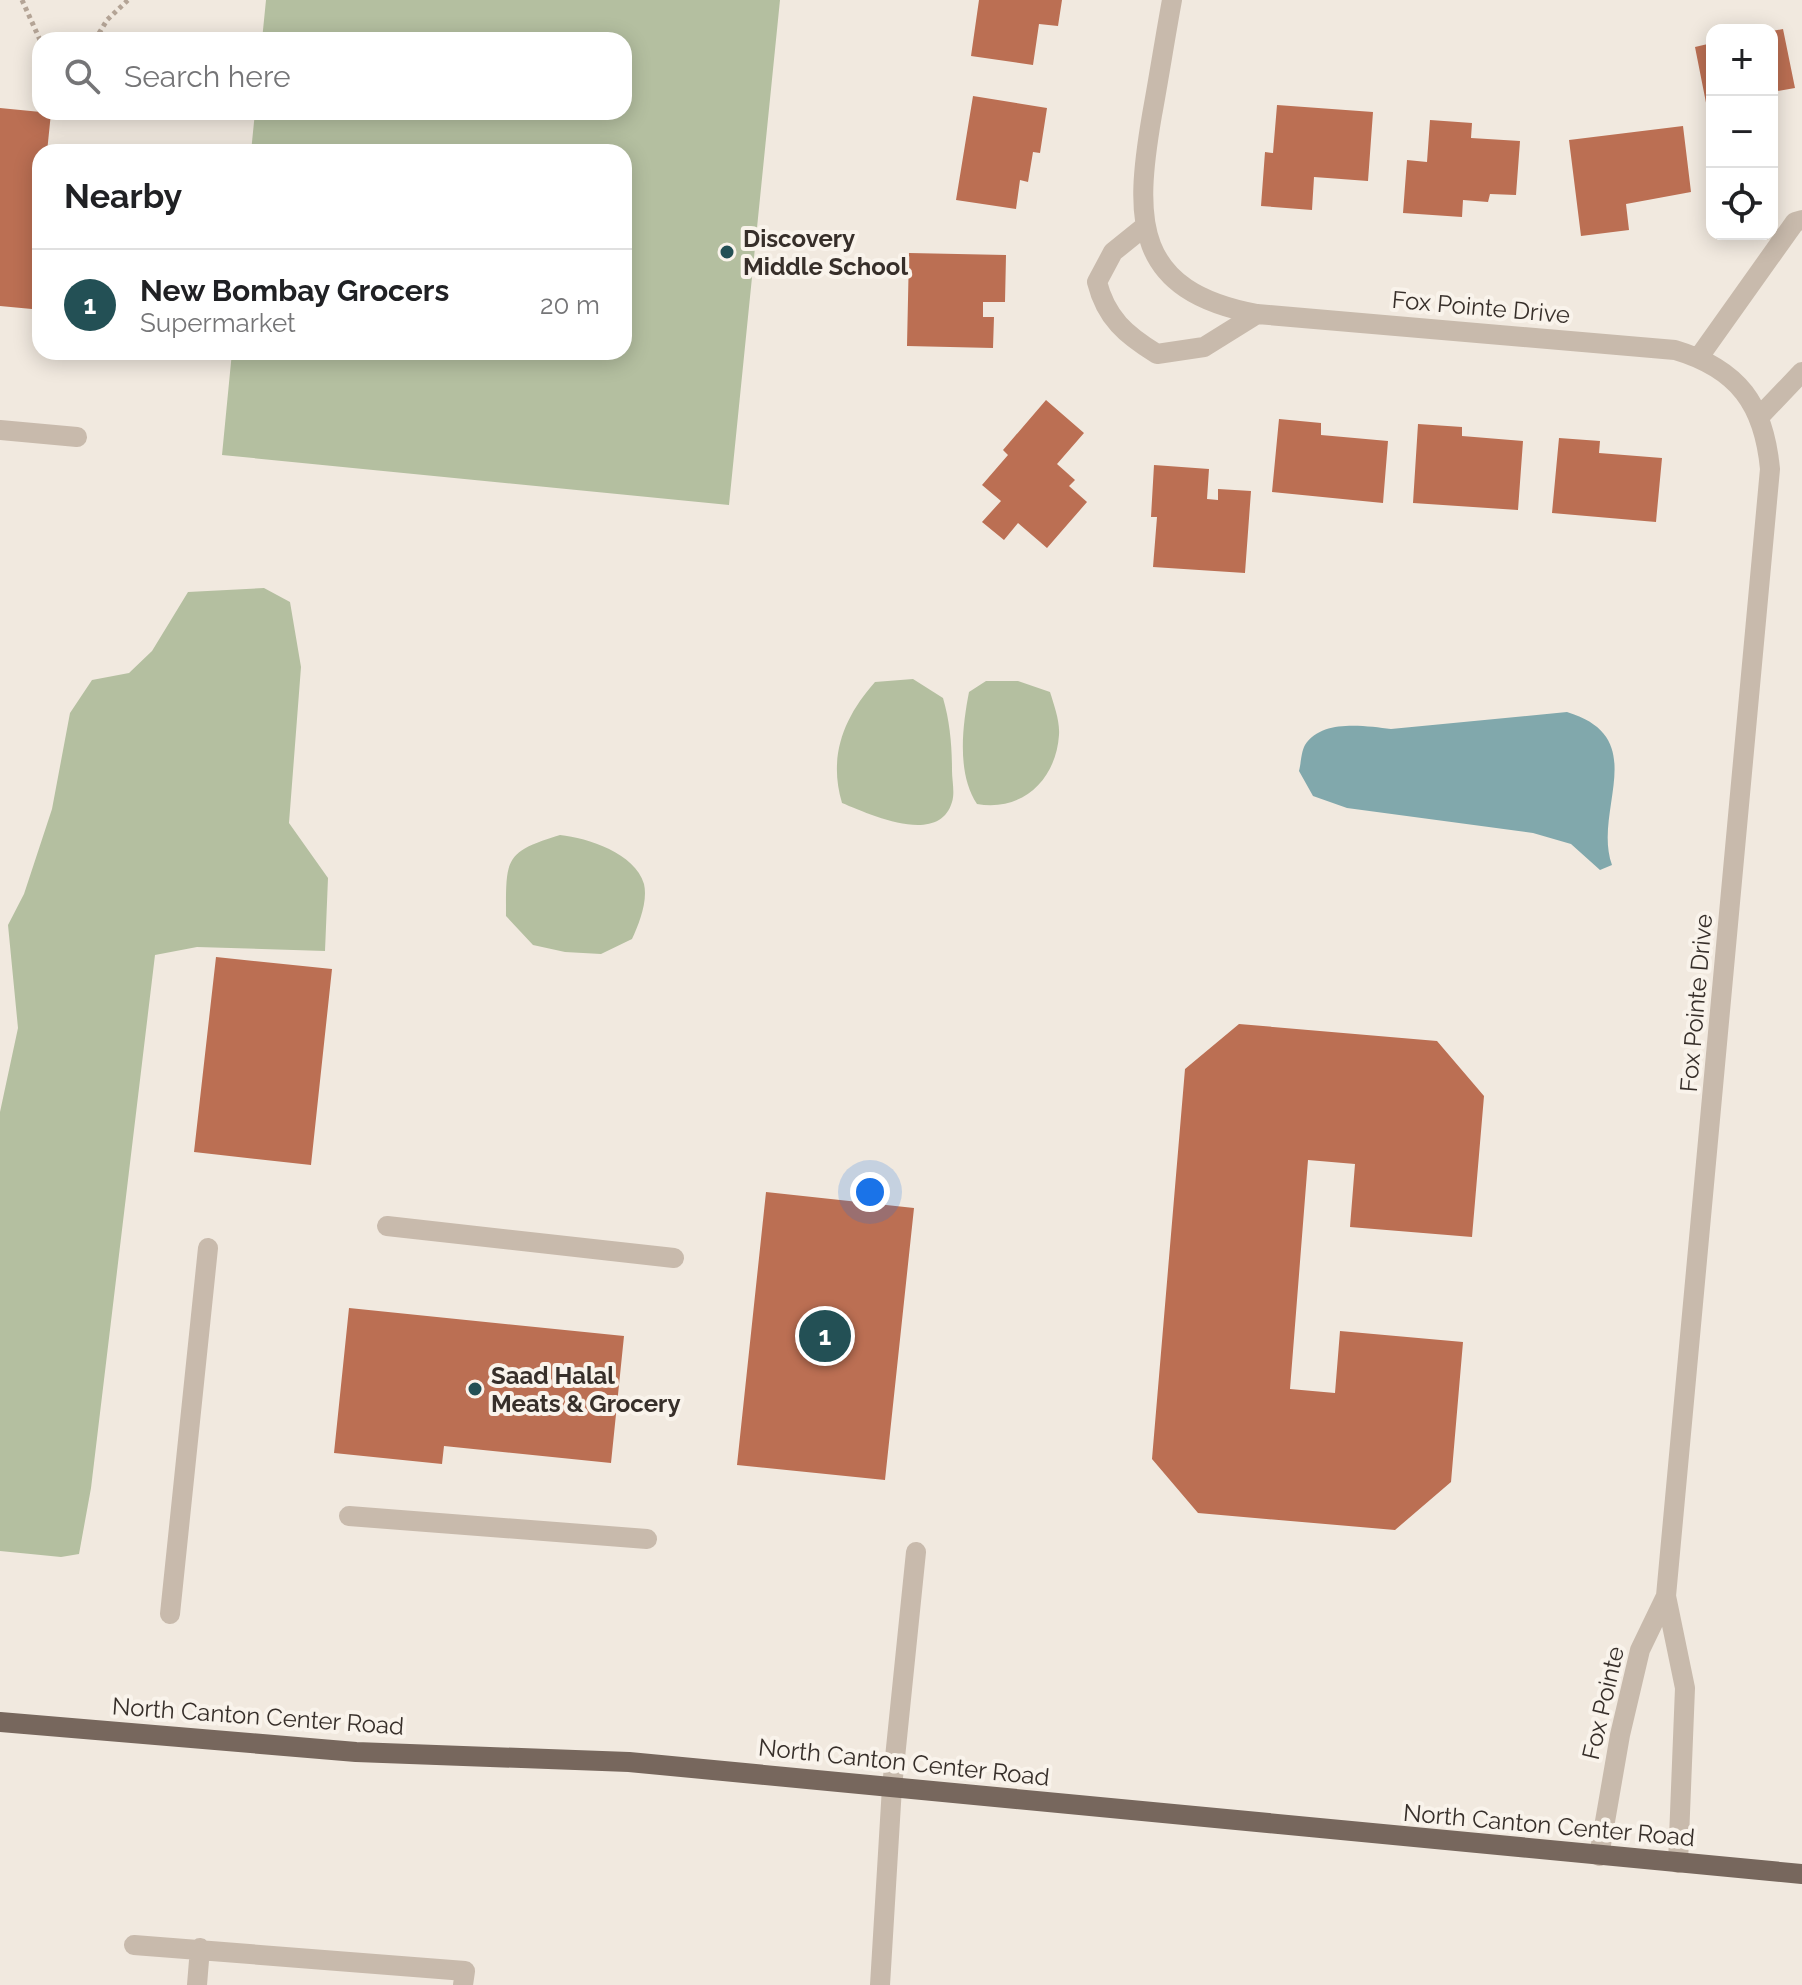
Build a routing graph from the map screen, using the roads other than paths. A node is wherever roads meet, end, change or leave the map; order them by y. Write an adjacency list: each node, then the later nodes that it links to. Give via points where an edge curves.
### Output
1 (1172, 0): 3 (street, Fox Pointe Drive, via 1145,158)
2 (1802, 220): 5 (street, via 1795,222)
3 (1144, 227): 4 (street, Fox Pointe Drive, via 1159,262 1180,282 1205,300); 4 (street, via 1113,252 1097,282 1104,307 1127,336 1157,354 1204,347)
4 (1257, 314): 5 (street, Fox Pointe Drive, via 1655,348)
5 (1699, 357): 7 (street, Fox Pointe Drive, via 1740,387)
6 (1802, 372): 7 (street)
7 (1760, 416): 16 (street, Fox Pointe Drive, via 1770,469)
8 (0, 430): 9 (street)
9 (77, 437)
10 (387, 1226): 12 (street)
11 (208, 1248): 17 (street)
12 (674, 1258)
13 (349, 1516): 14 (street)
14 (647, 1539)
15 (916, 1552): 19 (street)
16 (1666, 1596): 20 (street, Fox Pointe, via 1640,1650); 21 (street, via 1685,1688)
17 (170, 1614)
18 (0, 1722): 19 (main road, North Canton Center Road, via 356,1752 629,1762)
19 (892, 1787): 20 (main road, North Canton Center Road); 27 (street)
20 (1599, 1856): 21 (main road, North Canton Center Road)
21 (1678, 1863): 22 (main road, North Canton Center Road)
22 (1802, 1874)
23 (134, 1945): 24 (street)
24 (200, 1948): 25 (street); 26 (street, via 465,1971)
25 (197, 1985)
26 (463, 1985)
27 (880, 1985)

